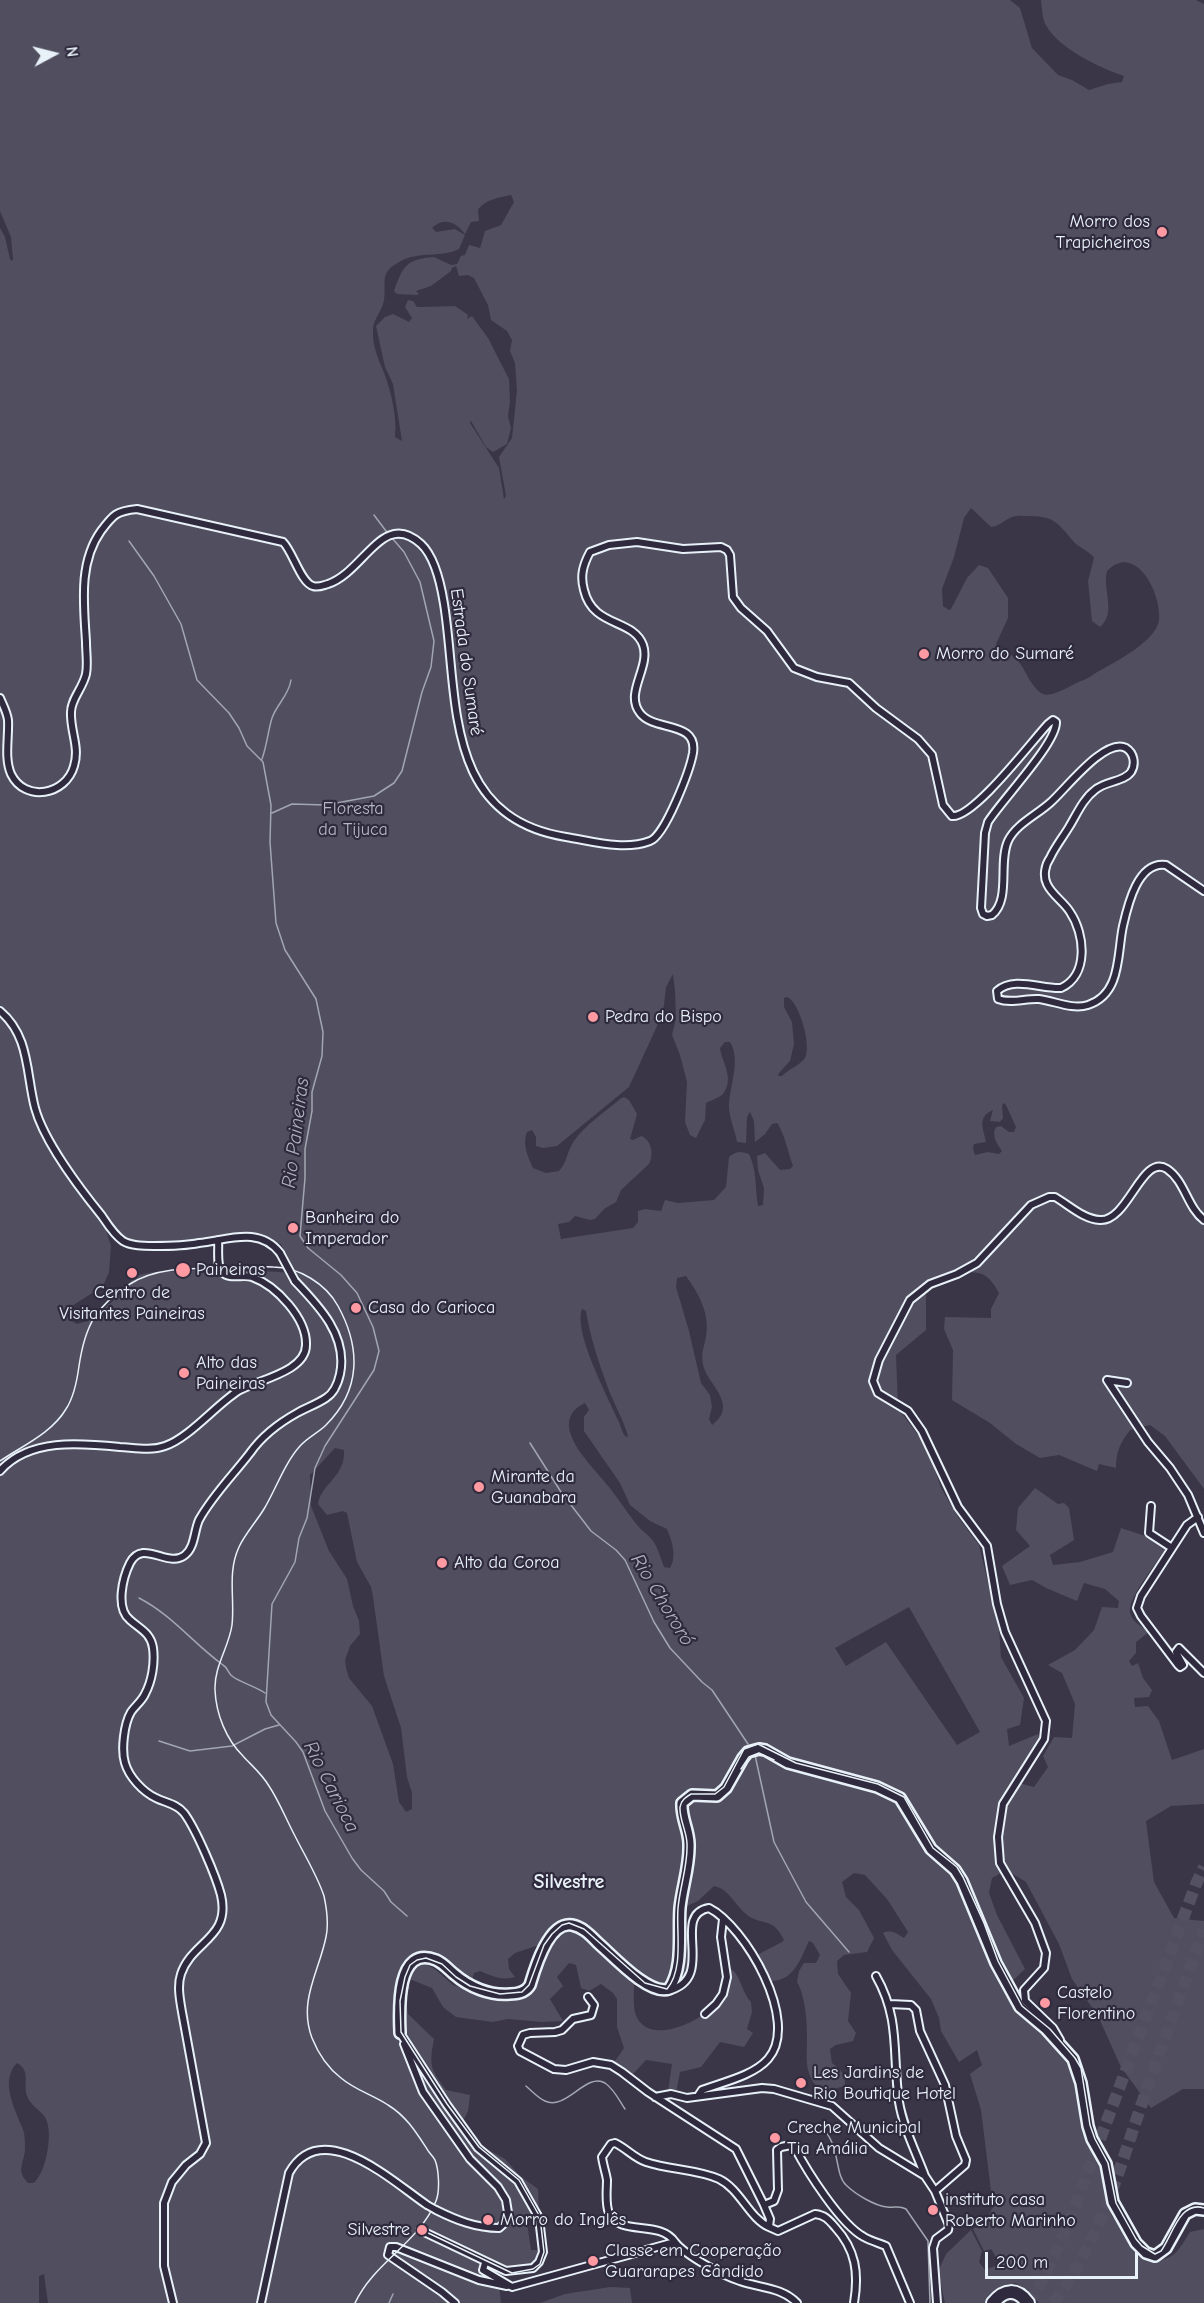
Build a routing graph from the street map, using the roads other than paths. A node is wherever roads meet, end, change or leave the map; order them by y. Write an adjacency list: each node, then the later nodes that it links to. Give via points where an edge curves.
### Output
1 (0, 698): 2 (street, Estrada do Sumaré, via 7,714 9,766 18,785 46,792 58,788 69,777 76,755 71,714 86,675 84,583 88,558 97,537 120,511 146,511 283,542 306,580 317,587 346,575 384,536 399,532 421,544 439,581 449,633 458,724 468,761 482,788 524,827 543,834 618,844 649,842 657,838 664,826 686,776 693,757 693,740 682,730 648,722 636,708 645,654 643,644 636,635 600,616 586,600 584,563 590,552 609,545 637,542 683,549 721,548 730,555 735,601 767,631 794,668 849,683 928,749 943,805 952,816 964,812 984,795 1035,737 1051,721 1056,722 1039,755 988,822 981,908 987,916 1000,906 1005,852 1016,829 1054,800 1096,758 1118,747 1132,753 1130,773 1101,785 1087,797 1048,861 1046,883 1070,910 1080,935 1083,954 1073,979 1061,988 1007,986 998,991 998,999 1039,999 1072,1006 1095,1002 1111,987 1118,968 1123,926 1143,874 1159,864 1166,865)
2 (1204, 891)
3 (0, 1011): 5 (street, via 20,1037 41,1124 82,1192 116,1235 125,1242 149,1246)
4 (1204, 1220): 20 (street, via 1194,1212 1176,1178 1158,1166 1149,1170 1112,1217 1103,1220 1086,1217 1055,1197 1037,1201 977,1263 930,1284 910,1300 879,1360 873,1382 878,1393 908,1411 922,1431 958,1507 987,1546 1005,1632 1046,1721 1044,1739 1003,1804 998,1850 1003,1870 1035,1923 1046,1953 1044,1968 1024,1990 1025,2001 1053,2028)
5 (218, 1240): 7 (street, via 222,1272 227,1276 251,1276 265,1284 300,1320 307,1347 303,1359 290,1369 239,1391 167,1446 150,1449 58,1444 15,1458); 34 (street, bridge, via 248,1236 274,1245 295,1281 324,1315 339,1343 341,1369 334,1390 326,1398 278,1425 257,1444 199,1521 184,1556 175,1559 140,1553 132,1559 122,1590 124,1613 149,1636 153,1647 153,1674 126,1725 125,1764 142,1788 184,1813 210,1864 223,1912 219,1929 191,1955 179,1990 206,2143 172,2182 164,2203 164,2266)
6 (1127, 1383): 9 (street, via 1107,1380 1188,1495)
7 (0, 1471)
8 (1151, 1506): 11 (street, via 1149,1533)
9 (1198, 1517): 10 (street); 11 (street, via 1187,1525)
10 (1204, 1533)
11 (1172, 1548): 12 (street, via 1137,1608 1180,1667 1183,1665 1176,1652 1179,1648)
12 (1204, 1673)
13 (723, 1919): 15 (street, via 709,1908 693,1917 689,1979); 18 (street, via 721,1937 727,1977 723,1994); 21 (street, via 743,1941 766,1981 776,2012 776,2040 772,2054 759,2066 702,2090)
14 (876, 1976): 17 (street)
15 (667, 1991): 19 (street, via 644,1984 583,1929 569,1924 553,1934 544,1946 528,1989 516,1994 500,1995 474,1988 425,1957 409,1964 399,2002); 20 (street, via 677,1969 689,1862 690,1841 682,1803 692,1795 717,1796 748,1752 765,1750 788,1763 877,1787 900,1798 931,1849 962,1881 996,1963 1020,2007)
16 (588, 1997): 22 (street, via 594,2005 591,2015 573,2019 562,2030 524,2035 518,2046 520,2051 554,2070 593,2062 606,2064)
17 (890, 2004): 25 (street, via 900,2105); 26 (street, via 911,2005 915,2010 920,2031 945,2085 956,2136 966,2160)
18 (705, 2014)
19 (400, 2032): 32 (street, via 478,2148 518,2181 540,2218 543,2252 533,2268 506,2271); 35 (street, bridge, via 423,2092 470,2159 498,2187 506,2200 509,2219 499,2228 458,2221 336,2149 304,2154 289,2174)
20 (1065, 2051): 28 (street, via 1078,2073 1088,2126 1106,2164 1116,2209 1136,2243 1155,2256 1166,2248 1185,2214)
21 (698, 2096): 23 (street); 25 (street, via 762,2088 824,2102 879,2148)
22 (655, 2097): 23 (street, via 670,2094); 24 (street)
23 (687, 2098): 24 (street)
24 (680, 2112): 27 (street, via 736,2150)
25 (925, 2176): 26 (street)
26 (935, 2191): 40 (street, via 949,2224 933,2248)
27 (764, 2205): 29 (street); 39 (street, via 774,2201 778,2190 777,2150 791,2145 842,2218 862,2236 886,2246)
28 (1204, 2210)
29 (769, 2227): 31 (street, via 719,2179 649,2163 618,2144 611,2144 602,2157 611,2217 623,2225 665,2232); 38 (street, via 777,2231 807,2217 825,2217 847,2242 854,2257)
30 (420, 2230): 32 (street)
31 (675, 2242): 33 (street); 37 (street, via 683,2252 728,2277 785,2293)
32 (485, 2263): 33 (street, via 483,2270)
33 (512, 2287): 36 (street, via 479,2280 390,2247 388,2255)
34 (173, 2303)
35 (261, 2303)
36 (455, 2303)
37 (796, 2303)
38 (854, 2303)
39 (910, 2303)
40 (937, 2303)
41 (993, 2303): 42 (highway, via 1005,2292 1013,2292)
42 (1028, 2303)

